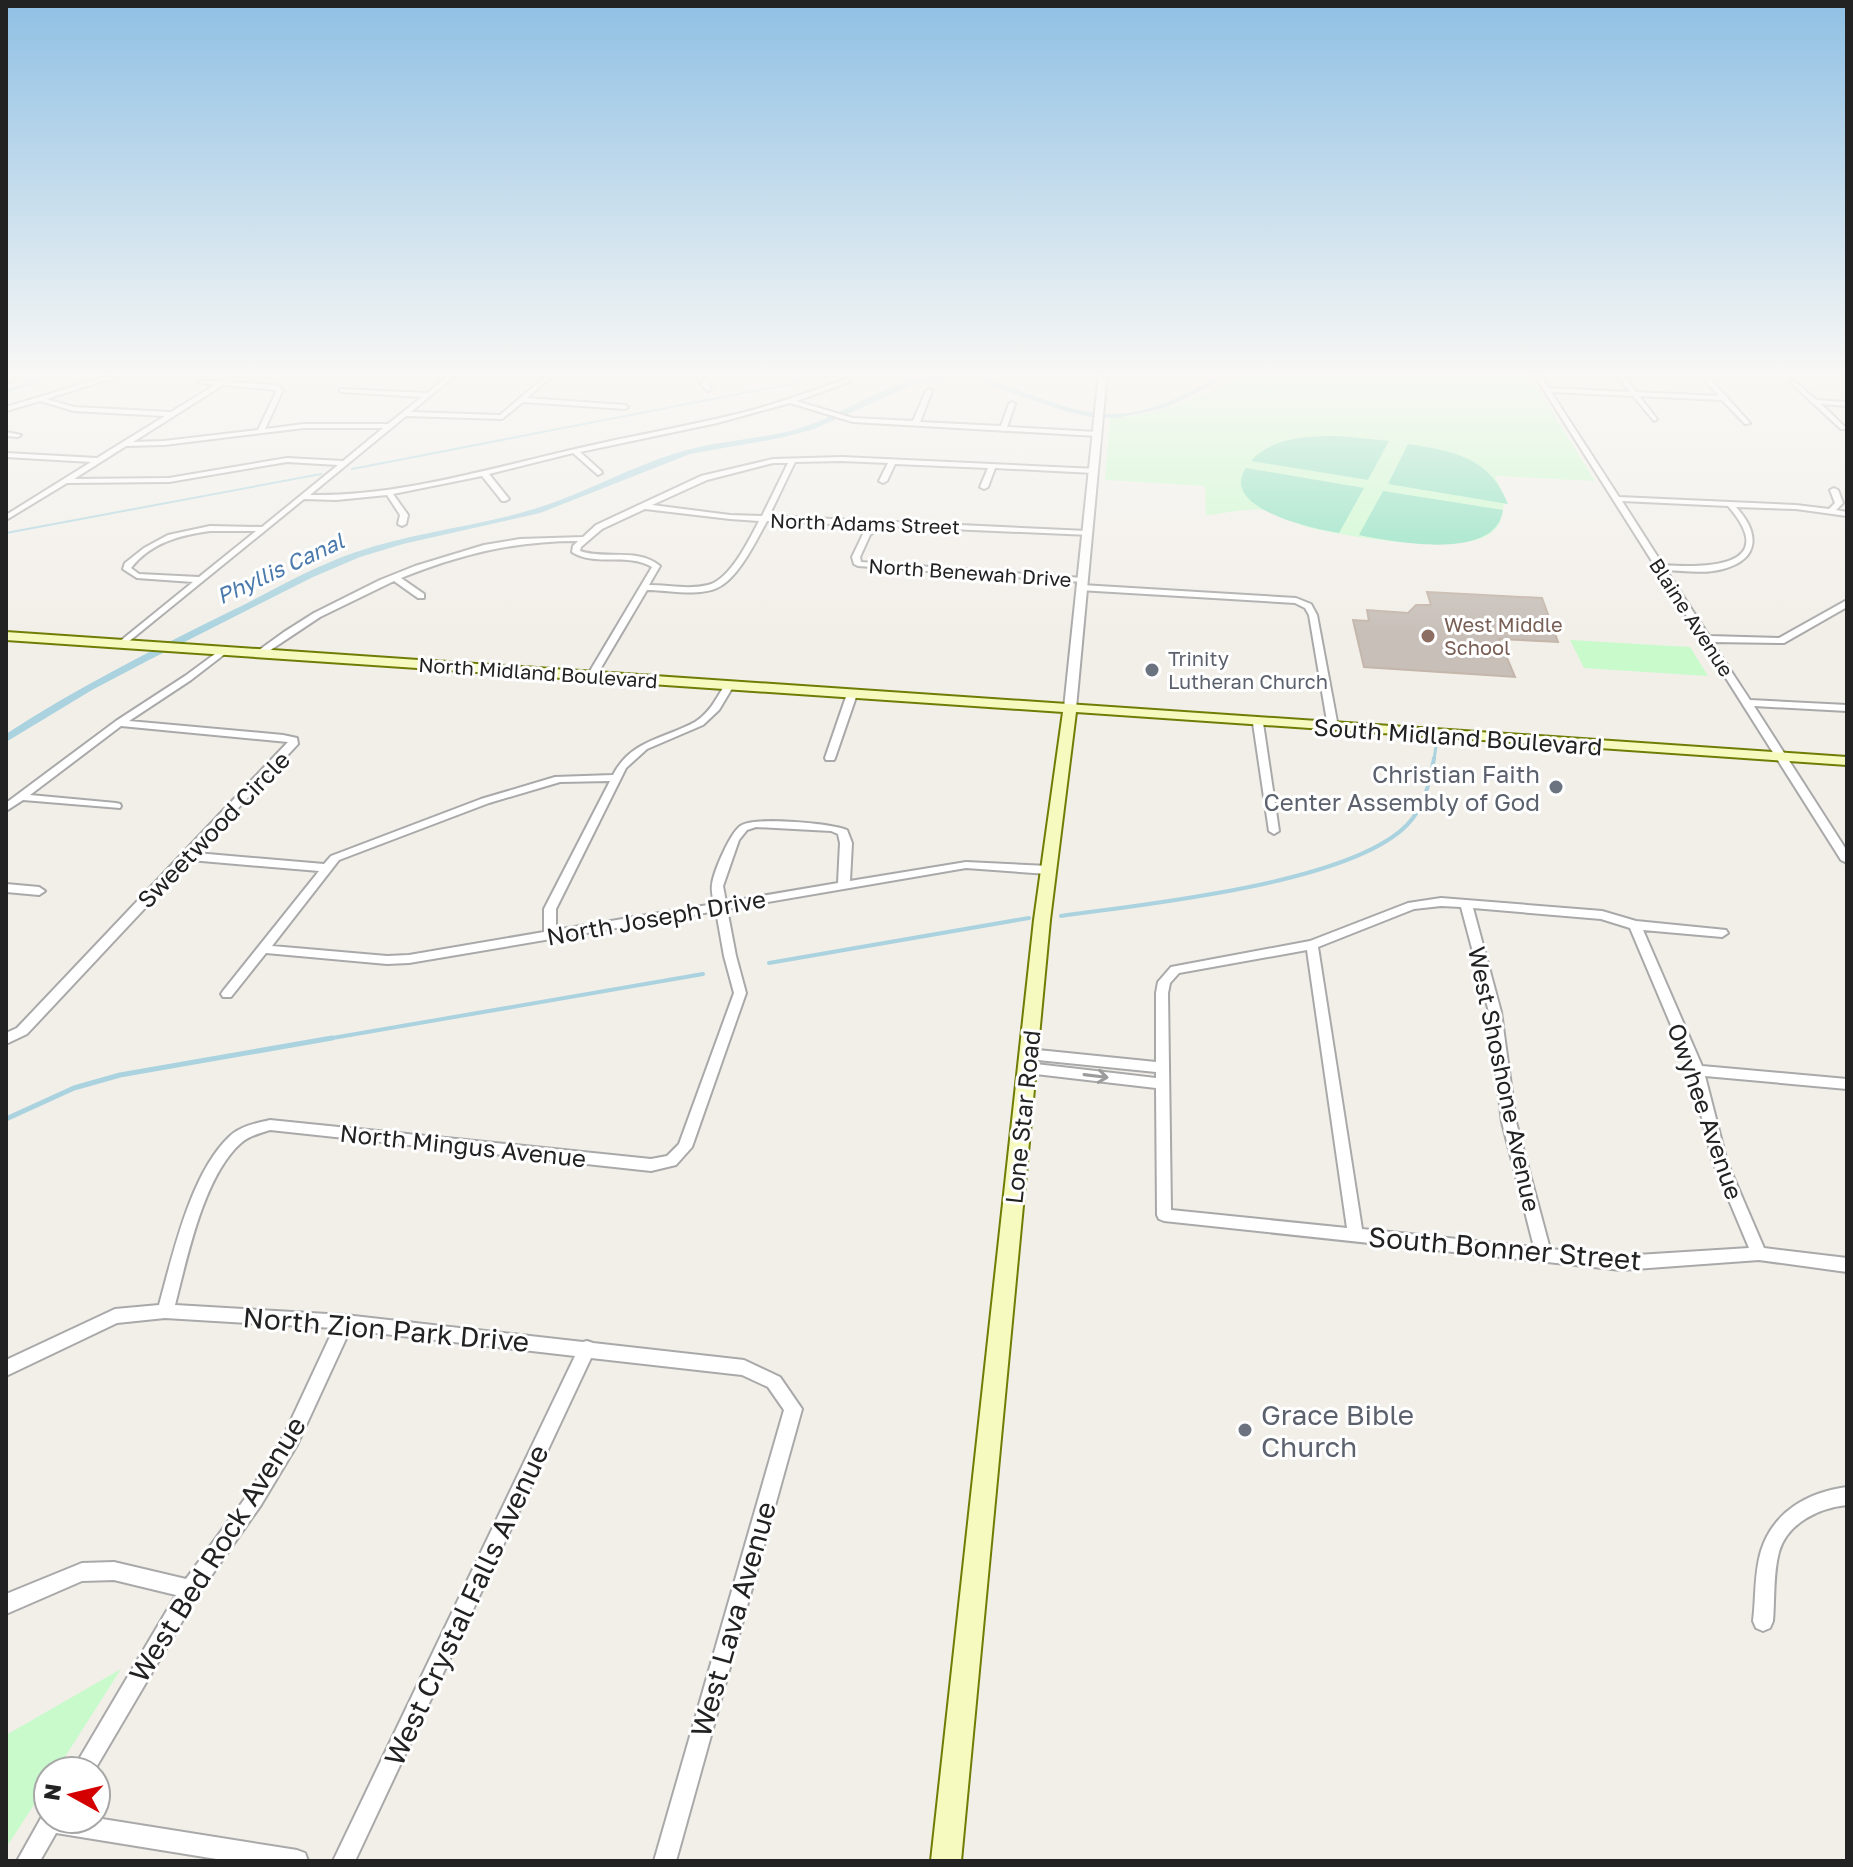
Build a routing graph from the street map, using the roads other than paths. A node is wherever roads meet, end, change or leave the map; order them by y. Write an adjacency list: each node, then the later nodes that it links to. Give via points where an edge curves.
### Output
1 (99, 460): 18 (street)
2 (286, 460): 18 (street, via 169,480)
3 (289, 460): 13 (street)
4 (349, 460): 13 (street)
5 (535, 460): 16 (street)
6 (585, 460): 17 (street)
7 (792, 460): 27 (street, via 704,478)
8 (793, 460): 31 (street)
9 (806, 460): 12 (street)
10 (1095, 460): 15 (street, Lone Star Road)
11 (1591, 460): 25 (street, Blaine Avenue)
12 (893, 461): 14 (street); 19 (street)
13 (345, 463): 23 (street)
14 (992, 466): 15 (street); 20 (street)
15 (1094, 471): 35 (street, Lone Star Road)
16 (483, 472): 22 (street); 24 (street)
17 (598, 473)
18 (65, 481): 30 (street)
19 (883, 481)
20 (984, 487)
21 (1834, 490): 28 (street, via 1839,503)
22 (388, 491): 23 (street, via 345,499); 32 (street, via 404,515)
23 (303, 497): 34 (street)
24 (505, 499)
25 (1616, 499): 26 (street); 37 (street, Blaine Avenue)
26 (1731, 505): 28 (street); 37 (street, via 1752,535 1750,547 1736,562 1704,570)
27 (642, 506): 31 (street, North Adams Street); 36 (street)
28 (1831, 511): 29 (street)
29 (1847, 514)
30 (6, 518)
31 (763, 518): 33 (street, North Adams Street); 41 (street, via 737,566 715,586)
32 (402, 524)
33 (879, 525): 35 (street, North Adams Street); 40 (street, North Benewah Drive, via 867,534 858,564)
34 (264, 529): 39 (street); 39 (street, via 217,528 173,536 157,542 127,569 137,576)
35 (1087, 533): 40 (street, Lone Star Road)
36 (582, 539): 38 (street, via 517,541); 41 (street, via 576,552 583,555 653,562 655,573)
37 (1660, 567): 45 (street, Blaine Avenue)
38 (394, 577): 42 (street); 48 (street, via 296,625)
39 (201, 580): 46 (street)
40 (1082, 584): 53 (street, Lone Star Road); 57 (street, via 1303,603 1313,615)
41 (646, 587): 49 (street)
42 (421, 596)
43 (1847, 603): 45 (street, via 1781,641)
44 (6, 636): 46 (main road, North Midland Boulevard)
45 (1706, 639): 52 (street, Blaine Avenue)
46 (122, 644): 47 (main road, North Midland Boulevard)
47 (223, 651): 48 (main road, North Midland Boulevard); 55 (street)
48 (260, 653): 49 (main road, North Midland Boulevard)
49 (592, 676): 50 (main road, North Midland Boulevard)
50 (729, 685): 51 (main road, North Midland Boulevard); 61 (street, via 700,723 643,747)
51 (852, 694): 53 (main road, North Midland Boulevard); 59 (street)
52 (1747, 703): 54 (street); 58 (street, Blaine Avenue)
53 (1070, 708): 56 (main road, South Midland Boulevard); 69 (main road, Lone Star Road)
54 (1847, 708)
55 (119, 723): 62 (street); 66 (street, Sweetwood Circle, via 293,740)
56 (1258, 723): 57 (main road, South Midland Boulevard); 65 (street)
57 (1333, 727): 58 (main road, South Midland Boulevard)
58 (1780, 756): 60 (main road, South Midland Boulevard); 67 (street, Blaine Avenue)
59 (830, 758)
60 (1847, 761)
61 (616, 778): 68 (street, via 559,779 485,801 335,858); 77 (street, via 550,909)
62 (20, 797): 63 (street); 64 (street)
63 (116, 806)
64 (6, 808)
65 (1274, 831)
66 (186, 856): 68 (street); 81 (street, Sweetwood Circle, via 22,1031)
67 (1847, 860)
68 (326, 868): 79 (street)
69 (1048, 870): 70 (street, North Joseph Drive, via 966,865); 82 (main road, Lone Star Road)
70 (844, 885): 74 (street, North Joseph Drive); 74 (street, via 843,832 755,824 743,828 734,840 717,886)
71 (6, 888): 72 (street)
72 (39, 891)
73 (1466, 904): 75 (street, via 1602,915); 78 (street, via 1412,906); 88 (street, West Shoshone Avenue, via 1495,1012 1509,1122)
74 (719, 905): 77 (street, North Joseph Drive); 90 (street, North Mingus Avenue, via 740,993 685,1147 671,1161 651,1165 270,1125 255,1128 235,1139 206,1181)
75 (1635, 925): 76 (street); 83 (street, Owyhee Avenue)
76 (1722, 933)
77 (550, 935): 79 (street, North Joseph Drive, via 409,959)
78 (1312, 945): 84 (street, via 1175,970 1162,993); 86 (street)
79 (263, 949): 80 (street)
80 (227, 994)
81 (6, 1039)
82 (1028, 1061): 84 (street); 106 (main road, Lone Star Road)
83 (1697, 1070): 85 (street); 87 (street, Owyhee Avenue, via 1720,1162)
84 (1164, 1076): 86 (street, South Bonner Street, via 1164,1215)
85 (1847, 1084)
86 (1355, 1234): 88 (street, South Bonner Street)
87 (1759, 1254): 88 (street, South Bonner Street, via 1621,1263); 89 (street, South Bonner Street)
88 (1544, 1255)
89 (1847, 1265)
90 (165, 1311): 91 (street, North Zion Park Drive); 93 (street, North Zion Park Drive, via 115,1316)
91 (345, 1322): 92 (street, North Zion Park Drive); 96 (street, West Bed Rock Avenue, via 291,1439)
92 (587, 1348): 94 (street, North Zion Park Drive, via 744,1368); 104 (street, West Crystal Falls Avenue)
93 (6, 1368)
94 (774, 1382): 105 (street, West Lava Avenue, via 793,1409)
95 (1847, 1496): 98 (street, via 1827,1497 1791,1518 1784,1528 1771,1549)
96 (190, 1589): 97 (street, via 114,1571 82,1572); 99 (street, West Bed Rock Avenue)
97 (6, 1604)
98 (1763, 1621)
99 (91, 1755)
100 (112, 1831): 103 (street)
101 (44, 1835): 102 (street)
102 (28, 1861)
103 (297, 1861)
104 (344, 1861)
105 (665, 1861)
106 (946, 1861)

